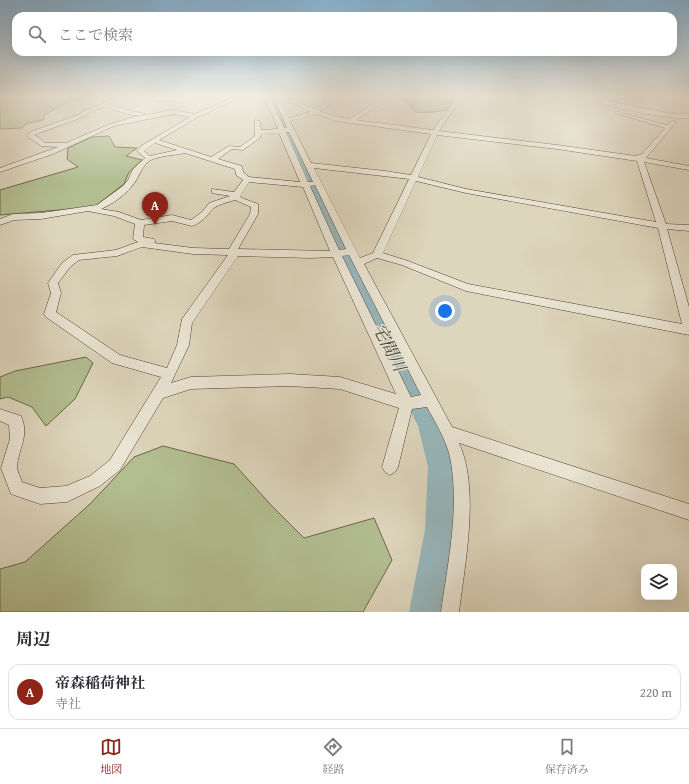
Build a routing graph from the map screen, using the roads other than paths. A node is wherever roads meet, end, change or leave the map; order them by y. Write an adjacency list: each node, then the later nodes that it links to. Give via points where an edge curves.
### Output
1 (57, 125): 17 (street, via 30,136 43,145)
2 (114, 125): 17 (street)
3 (182, 125): 16 (street)
4 (257, 125): 14 (street)
5 (283, 125): 13 (street)
6 (287, 125): 13 (street)
7 (378, 125): 15 (street)
8 (440, 125): 15 (street)
9 (640, 125): 12 (street)
10 (653, 125): 12 (street)
11 (670, 125): 12 (street)
12 (666, 129): 19 (street, via 644,156)
13 (286, 130): 14 (street); 22 (street); 27 (street)
14 (258, 132): 21 (street, via 258,137 241,149 231,147)
15 (435, 132): 19 (street); 25 (street)
16 (155, 141): 18 (street); 20 (street, via 143,146 140,151)
17 (72, 144): 24 (street)
18 (185, 151): 20 (street); 21 (street)
19 (639, 157): 23 (street); 33 (street)
20 (149, 158): 30 (street, via 136,171 126,188 108,202)
21 (213, 159): 26 (street, via 239,168 239,174)
22 (310, 165): 25 (street, via 356,168); 27 (street)
23 (689, 168)
24 (0, 170)
25 (414, 178): 33 (street, via 466,191); 38 (street)
26 (247, 179): 27 (street); 29 (street)
27 (311, 184): 37 (street); 37 (street)
28 (215, 192): 29 (street)
29 (236, 196): 32 (street, via 212,205 206,214 192,223 172,218); 36 (street, via 239,200 255,206 254,214)
30 (87, 210): 31 (street, via 13,217); 32 (street, via 116,214)
31 (0, 222)
32 (140, 223): 35 (street, via 138,239 165,243)
33 (662, 226): 34 (street); 40 (street)
34 (689, 228)
35 (167, 248): 36 (street); 41 (street, via 142,244 117,253 76,257 66,265 53,283 56,293 50,314 116,359)
36 (233, 253): 37 (street); 41 (street, via 186,322 183,345)
37 (343, 253): 39 (street); 43 (street)
38 (377, 254): 39 (street); 40 (street, via 466,287)
39 (358, 262): 43 (street)
40 (689, 329)
41 (170, 374): 42 (street)
42 (159, 392): 43 (street, via 191,383 290,380 340,383); 44 (street, via 115,465 95,481 67,494 40,496 17,488 9,468 16,439 16,421)
43 (418, 402): 45 (street); 46 (street)
44 (0, 415)
45 (447, 432): 47 (street); 48 (street, via 457,455 462,485 459,546)
46 (390, 467)
47 (689, 512)
48 (450, 612)

